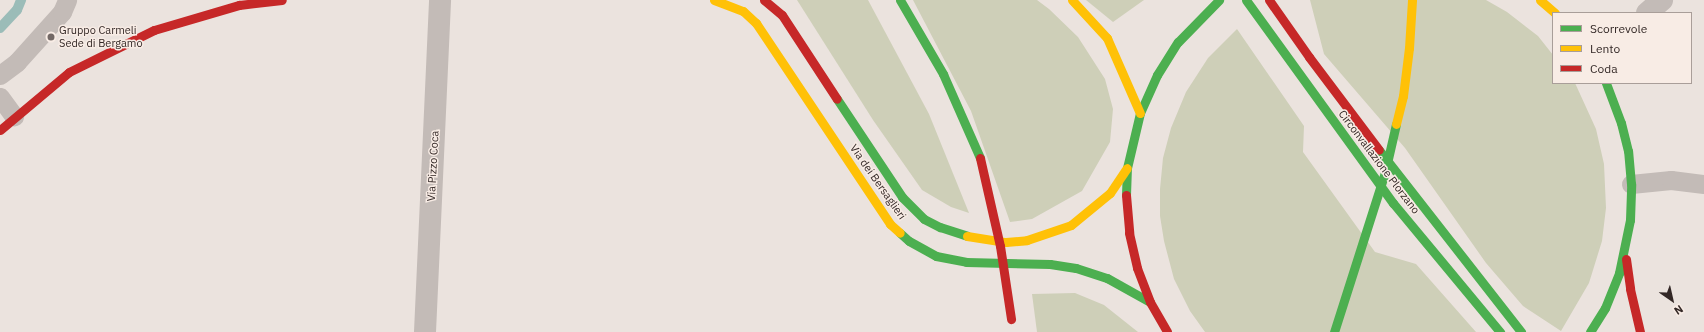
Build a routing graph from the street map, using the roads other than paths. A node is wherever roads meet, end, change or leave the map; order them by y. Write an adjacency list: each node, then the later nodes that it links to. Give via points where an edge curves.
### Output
1 (67, 0): 16 (lane, via 62,12 17,62)
2 (282, 0): 20 (main road, via 239,5 154,30 69,72)
3 (440, 0): 28 (street, Via Pizzo Coca)
4 (714, 0): 26 (main road, Via dei Bersaglieri, via 743,12 756,23 890,224 909,241 936,256 966,262 1050,264 1076,268 1107,278)
5 (764, 0): 22 (main road, Via dei Bersaglieri, via 782,15 902,197 924,219 940,227 975,238 1006,242 1027,240 1050,233 1071,225 1091,210 1110,193)
6 (900, 0): 27 (main road, bridge, via 943,74 980,158 1000,246)
7 (1072, 0): 19 (main road, via 1107,38)
8 (1219, 0): 19 (main road, via 1190,28 1166,59)
9 (1246, 0): 31 (main road, Circonvallazione Plorzano, via 1393,203)
10 (1269, 0): 32 (main road, Circonvallazione Plorzano, via 1414,196)
11 (1412, 0): 30 (main road, bridge, via 1402,96 1385,172)
12 (1540, 0): 14 (main road)
13 (1662, 0): 15 (street)
14 (1554, 12)
15 (1648, 12)
16 (0, 75)
17 (1611, 87): 23 (main road, via 1625,137)
18 (0, 97): 20 (lane)
19 (1140, 113): 22 (main road)
20 (14, 116): 21 (main road)
21 (0, 130)
22 (1127, 168): 26 (main road, via 1126,204 1129,233 1137,268)
23 (1631, 184): 24 (lane, via 1671,180); 25 (main road, via 1630,220)
24 (1704, 184)
25 (1625, 251): 33 (main road, via 1605,308); 34 (main road, via 1631,297)
26 (1150, 302): 29 (main road)
27 (1012, 323)
28 (425, 332)
29 (1167, 332)
30 (1334, 332)
31 (1500, 332)
32 (1521, 332)
33 (1590, 332)
34 (1640, 332)

